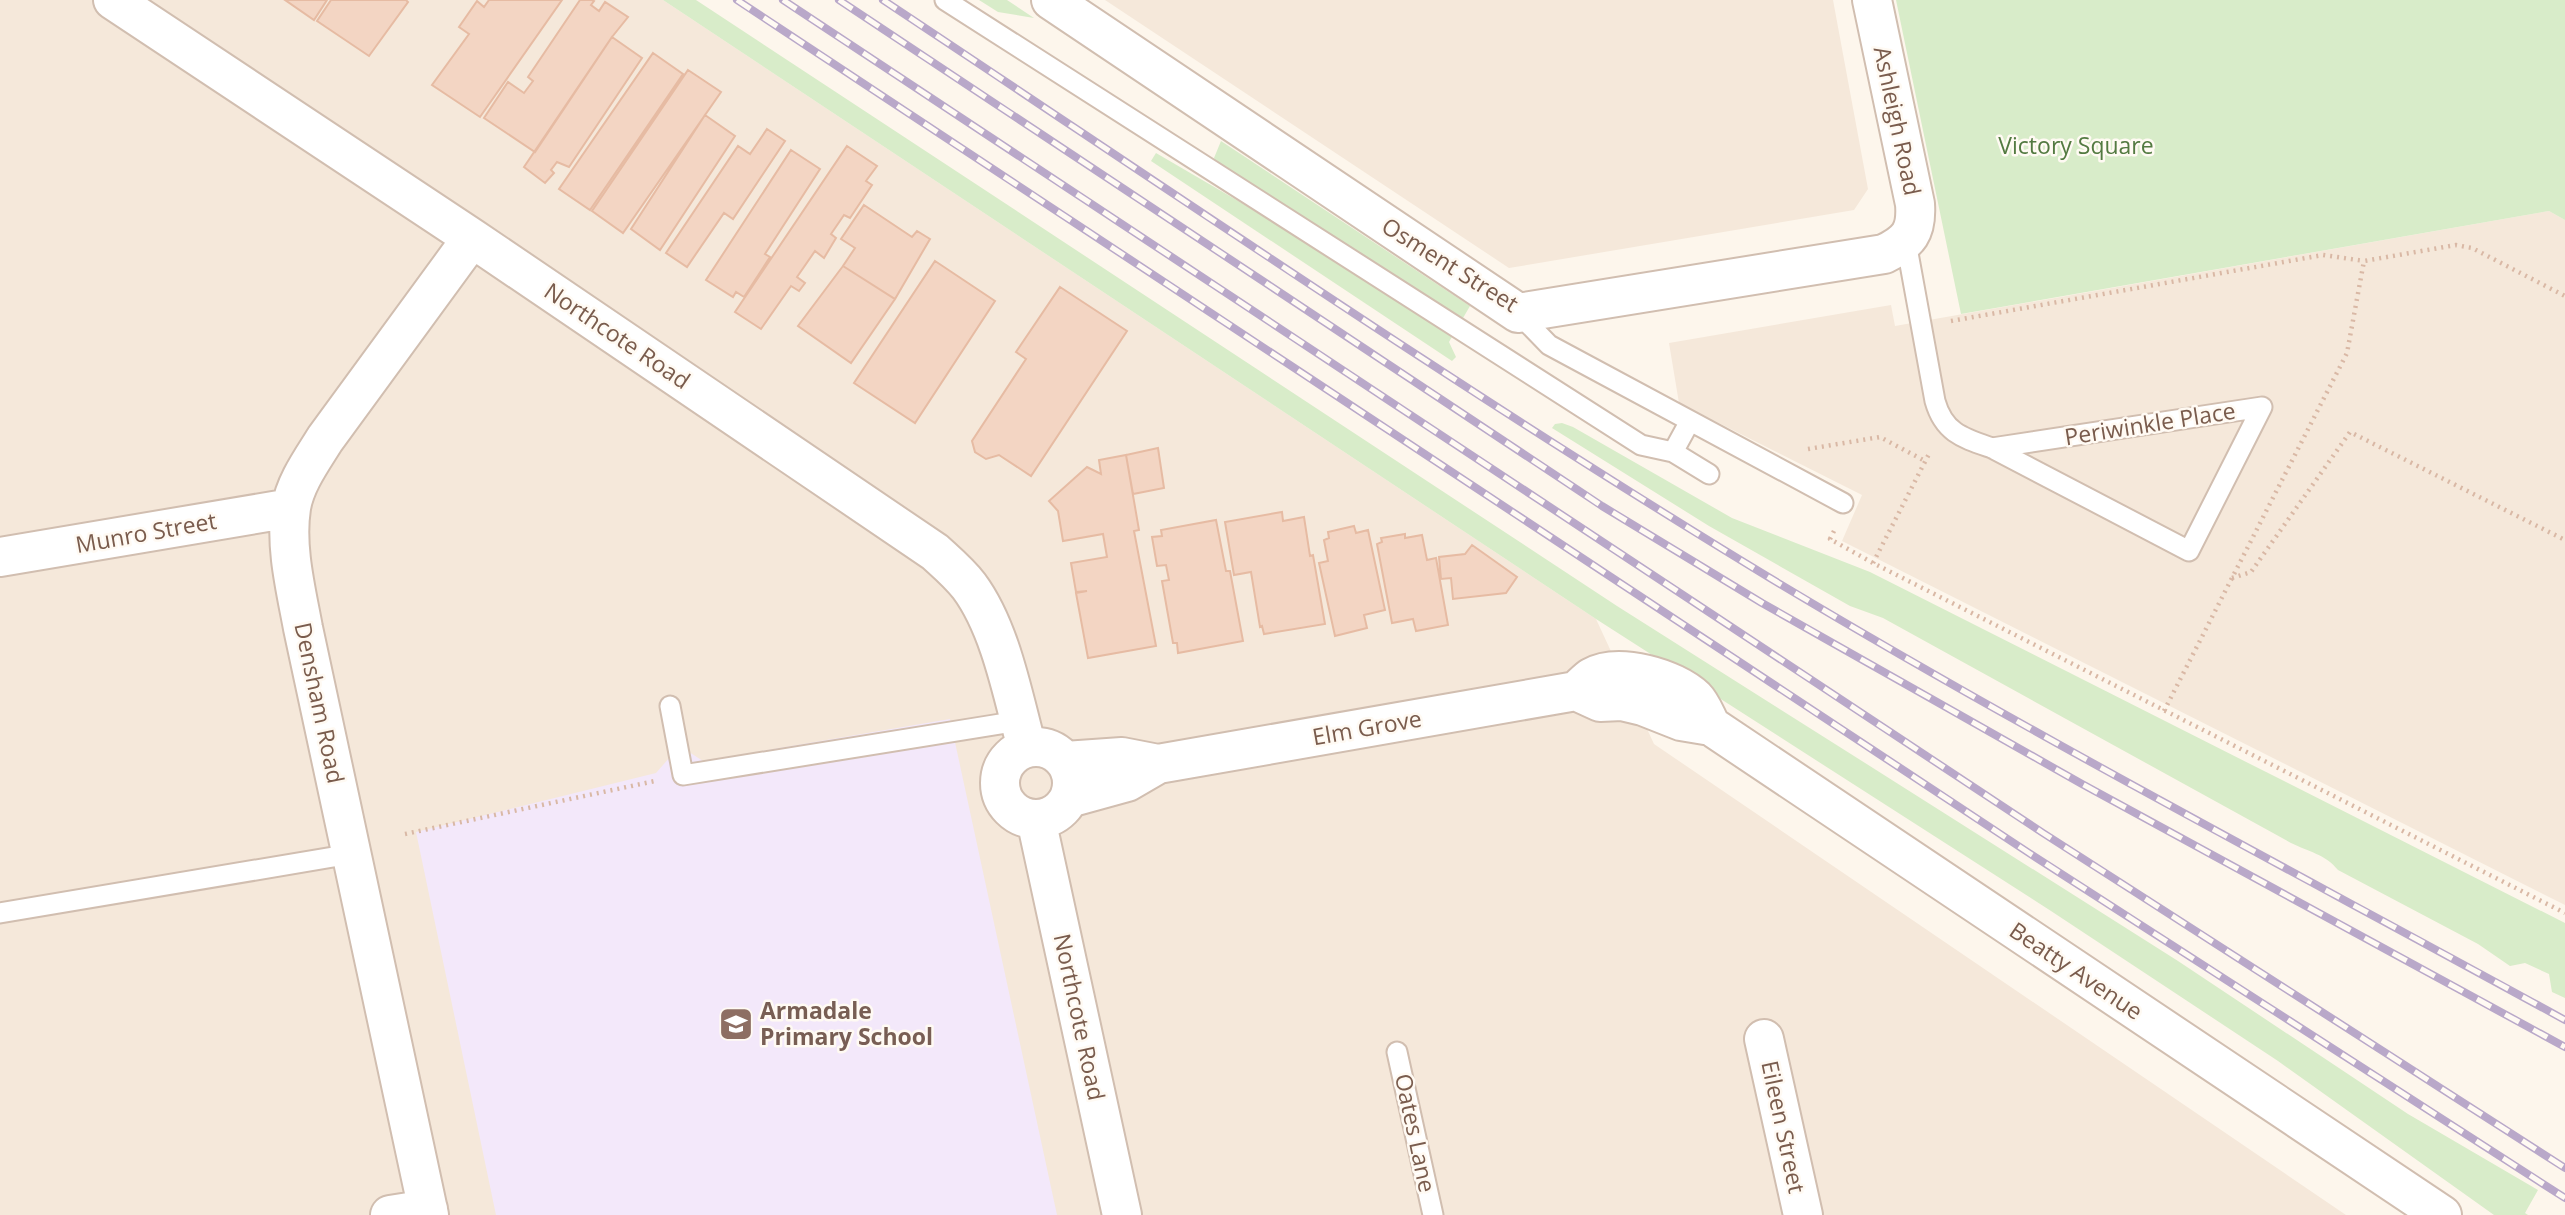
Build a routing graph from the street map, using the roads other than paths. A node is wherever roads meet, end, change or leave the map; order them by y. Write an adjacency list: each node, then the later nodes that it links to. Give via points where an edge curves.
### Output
1 (113, 0): 5 (street, Northcote Road)
2 (945, 0): 10 (lane, via 1641,445)
3 (1051, 0): 7 (street, Osment Street)
4 (1872, 0): 6 (street, Ashleigh Road, via 1915,204)
5 (472, 238): 13 (street, Densham Road, via 325,439); 17 (street, Northcote Road, via 954,568 989,621)
6 (1906, 242): 7 (street, Osment Street, via 1884,254); 9 (lane, Periwinkle Place, via 1939,415 1965,439)
7 (1518, 313): 8 (lane, via 1549,345)
8 (1690, 421): 10 (lane); 12 (lane)
9 (1992, 449): 9 (lane, Periwinkle Place, via 2189,551 2262,407 2221,414)
10 (1673, 453): 11 (lane)
11 (1709, 474)
12 (1843, 503)
13 (291, 508): 14 (street, Munro Street); 22 (street, Densham Road, via 295,582)
14 (0, 557)
15 (1648, 691): 19 (street, Elm Grove, via 1622,701 1600,702 1576,691); 31 (street, Beatty Avenue, via 1680,687 1696,699 1711,726)
16 (670, 706): 17 (lane, via 683,775)
17 (1023, 735): 18 (street); 21 (street, via 1006,763 1000,788 1013,811)
18 (1065, 761): 19 (street, Elm Grove, via 1122,757); 20 (street, via 1072,786)
19 (1158, 764): 20 (street, Elm Grove, via 1127,782)
20 (1069, 798): 21 (street, via 1061,809)
21 (1037, 819): 28 (street, Northcote Road)
22 (351, 854): 23 (lane); 26 (street, Densham Road)
23 (0, 913)
24 (1764, 1039): 30 (street, Eileen Street)
25 (1397, 1052): 29 (lane, Oates Lane)
26 (428, 1212): 27 (street)
27 (390, 1215)
28 (1122, 1215)
29 (1433, 1215)
30 (1802, 1215)
31 (2442, 1215)

